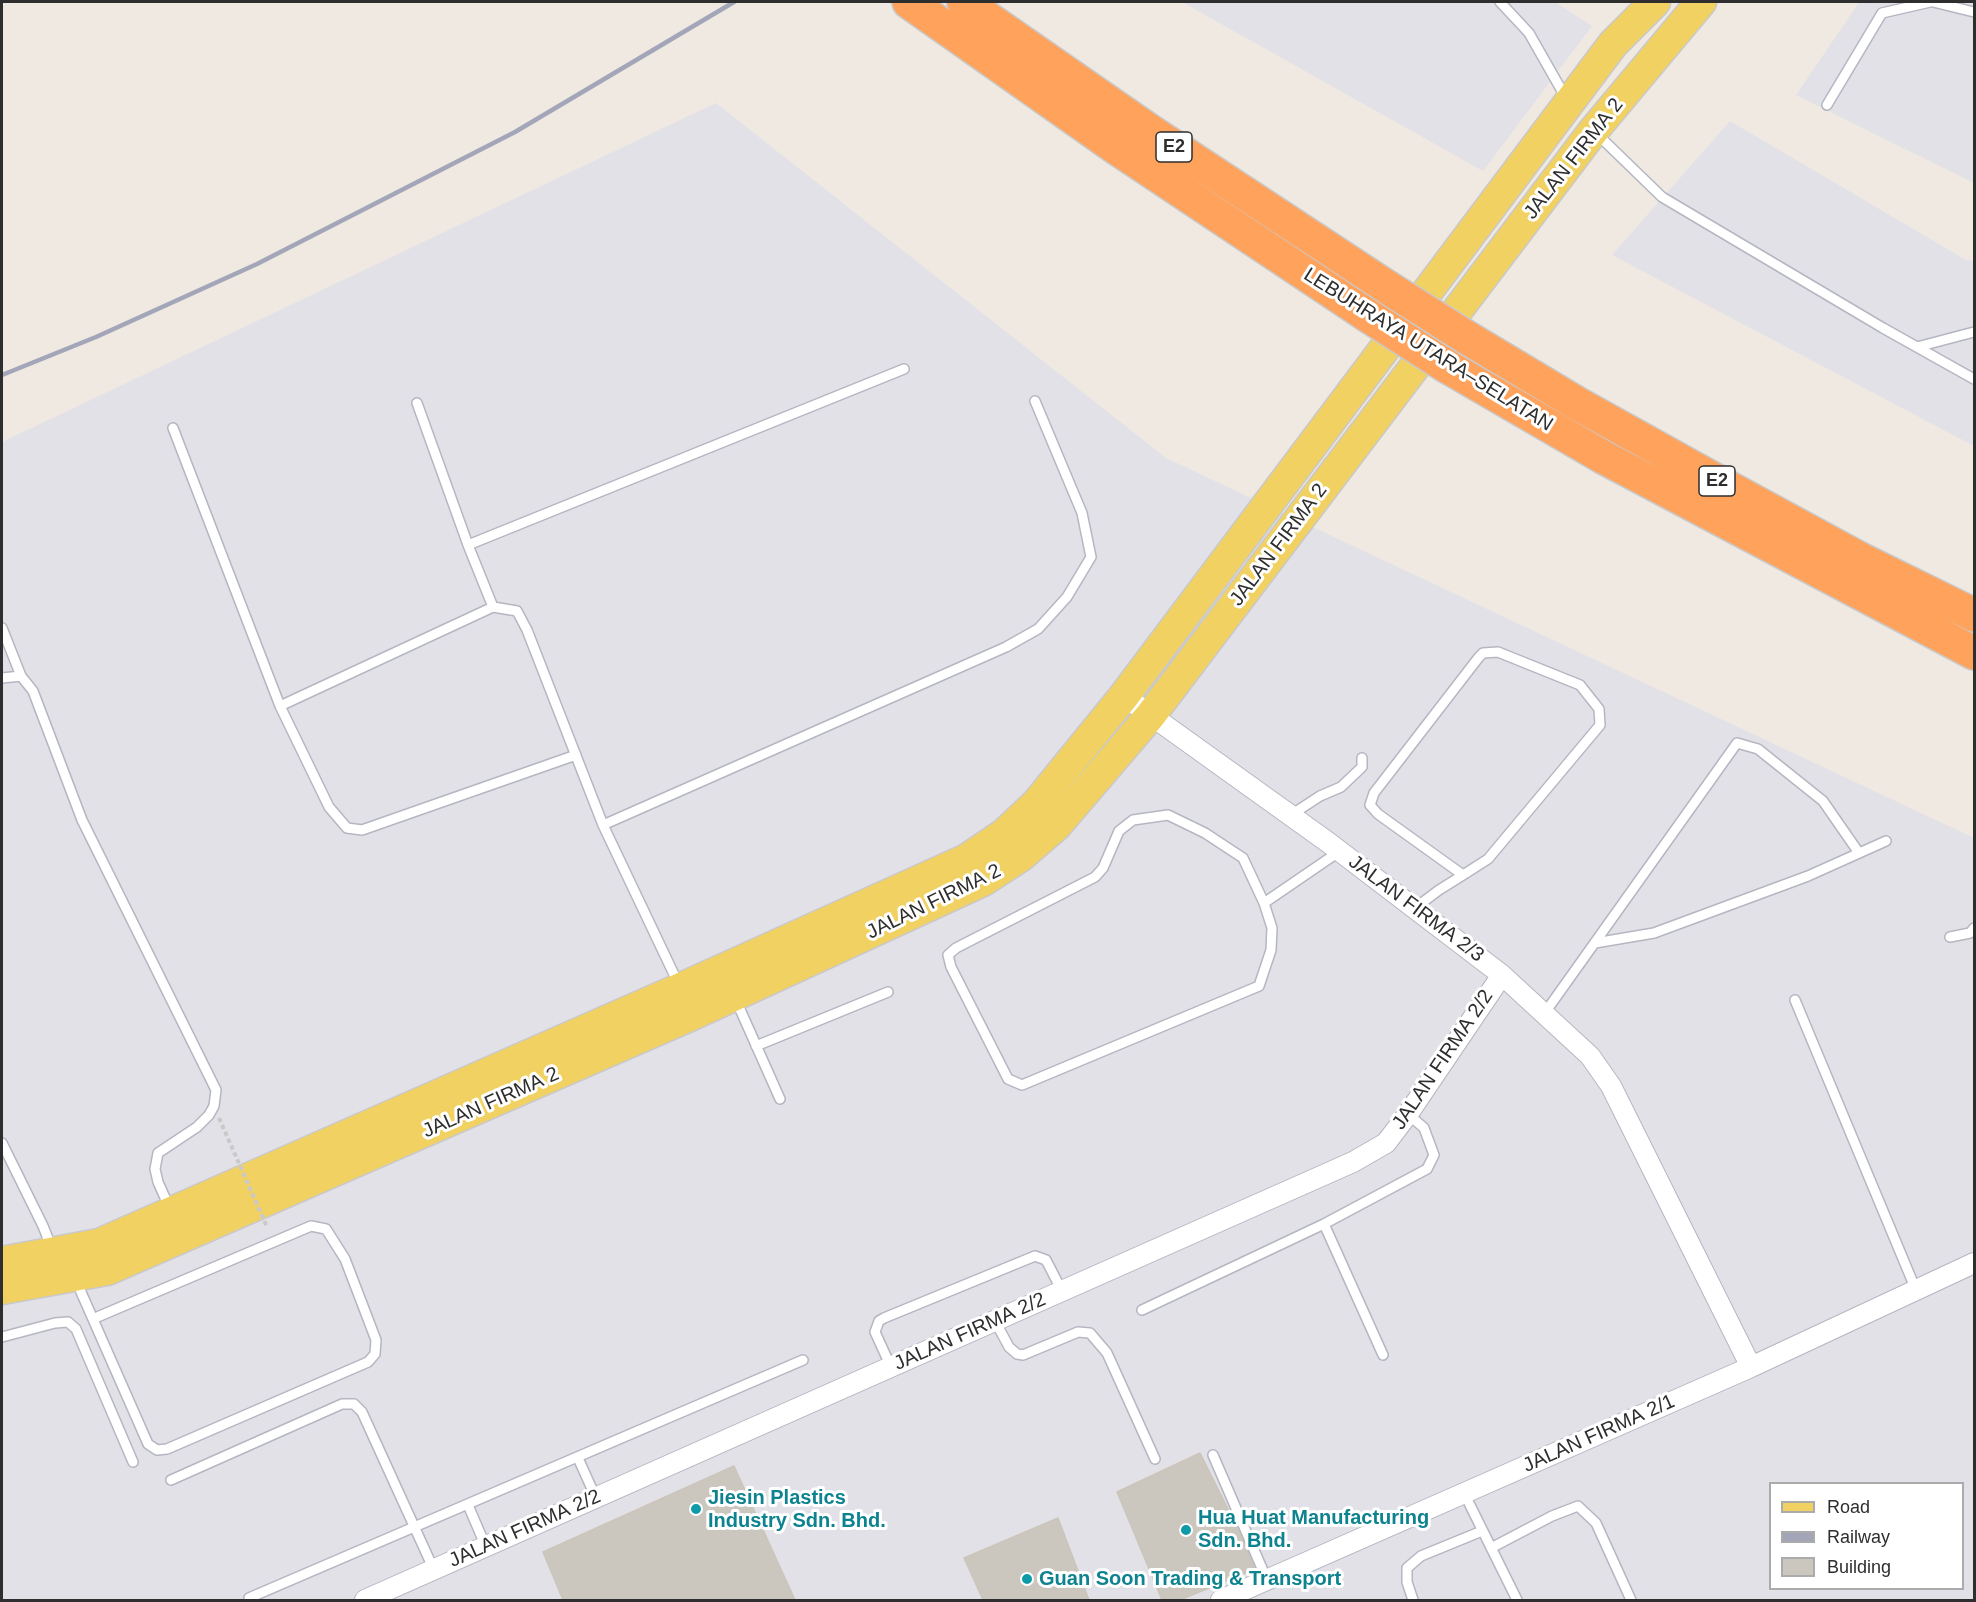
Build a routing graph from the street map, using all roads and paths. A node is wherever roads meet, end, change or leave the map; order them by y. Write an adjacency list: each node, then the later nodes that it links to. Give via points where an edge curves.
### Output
1 (909, 2): 18 (highway, LEBUHRAYA UTARA–SELATAN / E2, bridge, via 1115,147 1448,367 1603,457)
2 (964, 2): 21 (highway, LEBUHRAYA UTARA–SELATAN / E2, bridge, via 1150,131 1466,338 1731,489)
3 (1500, 2): 8 (lane, via 1529,33)
4 (1655, 2): 8 (main road, JALAN FIRMA 2, via 1613,44)
5 (1701, 2): 10 (main road, JALAN FIRMA 2)
6 (1931, 2): 7 (lane); 9 (lane, via 1882,13)
7 (1974, 12)
8 (1569, 103): 27 (main road, JALAN FIRMA 2)
9 (1827, 105)
10 (1594, 130): 12 (lane, via 1662,197); 29 (main road, JALAN FIRMA 2)
11 (1974, 332): 12 (lane)
12 (1917, 347): 14 (lane)
13 (904, 369): 19 (lane)
14 (1974, 379)
15 (1035, 401): 33 (lane, via 1082,513 1090,557 1067,597 1038,630)
16 (417, 403): 19 (lane)
17 (173, 428): 28 (lane)
18 (1762, 541): 23 (highway, LEBUHRAYA UTARA–SELATAN / E2); 26 (highway, via 1792,580)
19 (468, 544): 20 (lane)
20 (493, 607): 28 (lane); 30 (lane, via 517,611)
21 (1974, 615)
22 (2, 628): 24 (lane)
23 (1974, 653)
24 (21, 676): 25 (lane); 54 (lane, via 33,692 82,820 216,1090 209,1115 158,1153 155,1169)
25 (2, 678)
26 (1974, 678)
27 (1124, 696): 29 (street, JALAN FIRMA 2/3); 47 (main road, JALAN FIRMA 2, via 1037,803 1004,834 967,860)
28 (280, 706): 30 (lane, via 329,807 346,828 362,830)
29 (1150, 716): 32 (street, JALAN FIRMA 2/3); 45 (main road, JALAN FIRMA 2, via 1056,825 1020,857 982,881)
30 (576, 755): 33 (lane)
31 (1362, 759): 32 (lane, via 1362,767 1341,787)
32 (1291, 815): 35 (street, JALAN FIRMA 2/3)
33 (603, 825): 47 (lane)
34 (1886, 841): 36 (lane)
35 (1340, 851): 38 (lane); 39 (street, JALAN FIRMA 2/3)
36 (1858, 853): 42 (lane, via 1808,876 1654,933); 42 (lane, via 1824,801 1758,749 1737,743)
37 (1463, 875): 37 (lane, via 1488,859 1600,725 1599,709 1580,685 1498,652 1479,657 1374,793 1370,805); 39 (lane)
38 (1264, 903): 38 (lane, via 1272,928 1271,950 1259,986 1022,1085 1008,1079 948,955 1095,877 1119,831 1133,820 1168,815 1205,833 1243,858)
39 (1415, 908): 43 (street, JALAN FIRMA 2/3)
40 (1974, 928): 41 (lane, via 1970,933)
41 (1950, 937)
42 (1595, 943): 48 (lane)
43 (1502, 975): 48 (street, JALAN FIRMA 2/3); 51 (street, JALAN FIRMA 2/2)
44 (888, 992): 49 (lane)
45 (734, 996): 47 (main road, JALAN FIRMA 2); 49 (lane)
46 (1795, 1000): 62 (lane)
47 (686, 1002): 54 (main road, JALAN FIRMA 2); 60 (main road, JALAN FIRMA 2, via 107,1270)
48 (1544, 1014): 71 (street, JALAN FIRMA 2/3, via 1590,1056 1611,1086)
49 (756, 1046): 50 (lane)
50 (780, 1099)
51 (1408, 1114): 55 (lane, via 1424,1128 1434,1155 1427,1169); 63 (street, JALAN FIRMA 2/2, via 1386,1143 1353,1162)
52 (219, 1118): 56 (path, bridge)
53 (2, 1143): 57 (lane)
54 (171, 1212): 57 (main road, JALAN FIRMA 2, via 99,1244)
55 (1324, 1224): 64 (lane); 68 (lane)
56 (267, 1227)
57 (53, 1252): 58 (main road, JALAN FIRMA 2)
58 (2, 1262)
59 (1974, 1263): 62 (street, JALAN FIRMA 2/1)
60 (76, 1275): 61 (main road, JALAN FIRMA 2); 65 (lane)
61 (2, 1289)
62 (1916, 1290): 71 (street, JALAN FIRMA 2/1)
63 (1062, 1291): 66 (street, JALAN FIRMA 2/2); 70 (lane, via 1046,1260 1035,1256 884,1318 875,1332)
64 (1142, 1310)
65 (94, 1318): 65 (lane, via 311,1226 326,1229 345,1259 376,1340 375,1354 357,1367 157,1450 148,1444)
66 (995, 1321): 70 (street, JALAN FIRMA 2/2); 74 (lane, via 1009,1347 1023,1355 1078,1332 1090,1333 1107,1353)
67 (2, 1337): 75 (lane, via 55,1323 68,1322 76,1329)
68 (1383, 1356)
69 (804, 1360): 73 (lane)
70 (891, 1367): 78 (street, JALAN FIRMA 2/2)
71 (1751, 1367): 77 (street, JALAN FIRMA 2/1)
72 (1214, 1455): 85 (lane)
73 (578, 1458): 78 (lane); 79 (lane)
74 (1155, 1459)
75 (133, 1462)
76 (171, 1480): 80 (lane, via 342,1404 354,1404 362,1412)
77 (1464, 1493): 81 (lane); 85 (street, JALAN FIRMA 2/1)
78 (596, 1498): 82 (street, JALAN FIRMA 2/2)
79 (468, 1504): 80 (lane); 82 (lane)
80 (414, 1527): 84 (lane); 86 (lane)
81 (1482, 1531): 83 (lane); 89 (lane, via 1421,1556 1407,1568)
82 (486, 1546): 84 (street, JALAN FIRMA 2/2)
83 (1491, 1548): 90 (lane); 91 (lane, via 1578,1506 1596,1523)
84 (434, 1570): 87 (street, JALAN FIRMA 2/2)
85 (1267, 1580): 88 (street, JALAN FIRMA 2/1)
86 (249, 1600)
87 (364, 1600)
88 (1221, 1600)
89 (1413, 1600)
90 (1517, 1600)
91 (1631, 1600)

